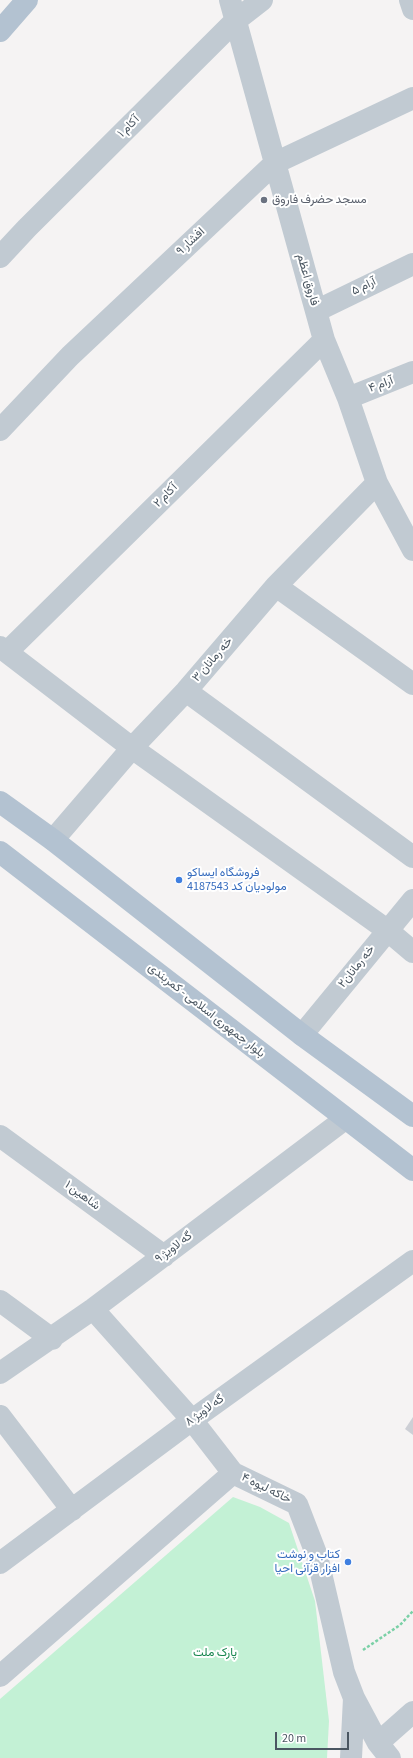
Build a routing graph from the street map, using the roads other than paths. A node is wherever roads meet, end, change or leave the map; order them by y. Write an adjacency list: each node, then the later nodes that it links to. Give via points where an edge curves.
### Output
1 (27, 0): 7 (main road)
2 (230, 0): 6 (street, فاروق اعظم)
3 (262, 0): 6 (street, آکام ۱)
4 (410, 0): 5 (street)
5 (413, 9)
6 (235, 21): 9 (street, فاروق اعظم); 10 (street, آکام ۱)
7 (0, 31)
8 (413, 98): 9 (street, افشار ۹)
9 (275, 163): 12 (street, فاروق اعظم); 16 (street, افشار ۹, via 70,356)
10 (0, 257)
11 (413, 264): 12 (street, آرام ۵)
12 (316, 311): 13 (street, فاروق اعظم)
13 (324, 340): 15 (street, فاروق اعظم); 20 (street, آکام ۲)
14 (413, 372): 15 (street, آرام ۴)
15 (348, 398): 17 (street, فاروق اعظم)
16 (0, 430)
17 (377, 483): 18 (street, فاروق اعظم); 19 (street, خه رمانان ۳)
18 (413, 550)
19 (276, 586): 21 (street); 22 (street, خه رمانان ۳)
20 (4, 649): 23 (street)
21 (413, 684)
22 (186, 691): 23 (street, خه رمانان ۳); 27 (street)
23 (132, 748): 25 (street, خه رمانان ۳); 29 (street)
24 (0, 802): 25 (main road)
25 (53, 840): 31 (main road)
26 (0, 852): 33 (main road, بلوار جمهوری اسلامی - کمربندی)
27 (413, 857)
28 (413, 900): 29 (street, خه رمانان۲)
29 (387, 930): 30 (street); 31 (street, خه رمانان۲)
30 (413, 952)
31 (302, 1034): 32 (main road)
32 (413, 1116)
33 (345, 1119): 35 (main road, بلوار جمهوری اسلامی - کمربندی); 36 (street, گه لاویژ ۹)
34 (0, 1136): 36 (street, شاهین ۱)
35 (413, 1170)
36 (164, 1256): 39 (street, گه لاویژ ۹)
37 (413, 1261): 43 (street, گه لاویژ ۸)
38 (0, 1301): 40 (street)
39 (93, 1309): 40 (street, گه لاویژ ۹); 43 (street)
40 (52, 1339): 41 (street, گه لاویژ ۹)
41 (0, 1373)
42 (0, 1416): 45 (street)
43 (192, 1420): 44 (street); 45 (street, گه لاویژ ۸)
44 (233, 1473): 47 (street, خاکه لیوه ۴); 48 (street, خاکه لیوه ۴, via 297,1504 317,1556 343,1664)
45 (72, 1510): 46 (street, گه لاویژ ۸)
46 (0, 1563)
47 (0, 1676)
48 (354, 1698): 50 (street); 51 (street, خاکه لیوه ۴)
49 (413, 1712): 50 (street)
50 (384, 1750)
51 (351, 1758)

